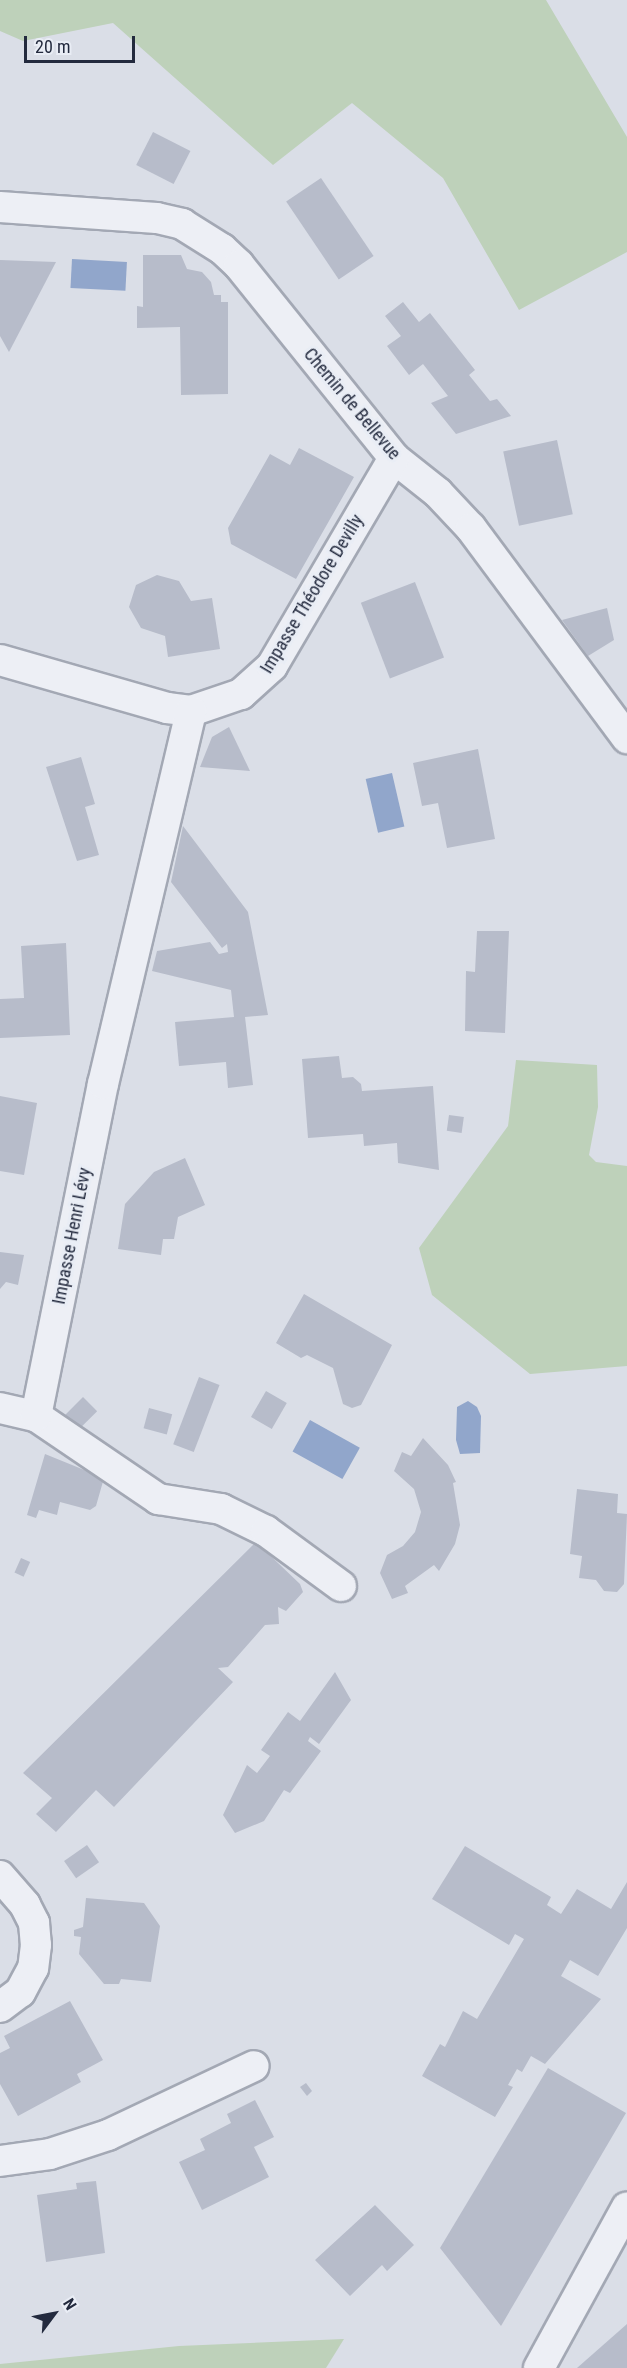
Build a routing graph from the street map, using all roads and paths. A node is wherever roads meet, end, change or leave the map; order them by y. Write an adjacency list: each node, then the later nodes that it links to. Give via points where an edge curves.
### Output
1 (0, 207): 2 (street, Chemin de Bellevue, via 157,218 182,224 201,235 239,265)
2 (394, 458): 4 (street, Impasse Théodore Devilly, via 272,666 242,694); 5 (street, Chemin de Bellevue, via 438,493 471,528)
3 (0, 660): 4 (street, Impasse Théodore Devilly, via 167,708)
4 (191, 711): 7 (street, Impasse Henri Lévy, via 103,1084)
5 (627, 738)
6 (0, 1408): 7 (street)
7 (36, 1416): 8 (street, via 158,1499 221,1509 266,1532)
8 (341, 1586)
9 (0, 1876): 10 (street, via 25,1905 36,1945 33,1968 20,1992)
10 (0, 2007)
11 (254, 2066): 12 (street, via 108,2135 50,2154)
12 (0, 2162)
13 (627, 2207): 14 (street)
14 (539, 2368)

